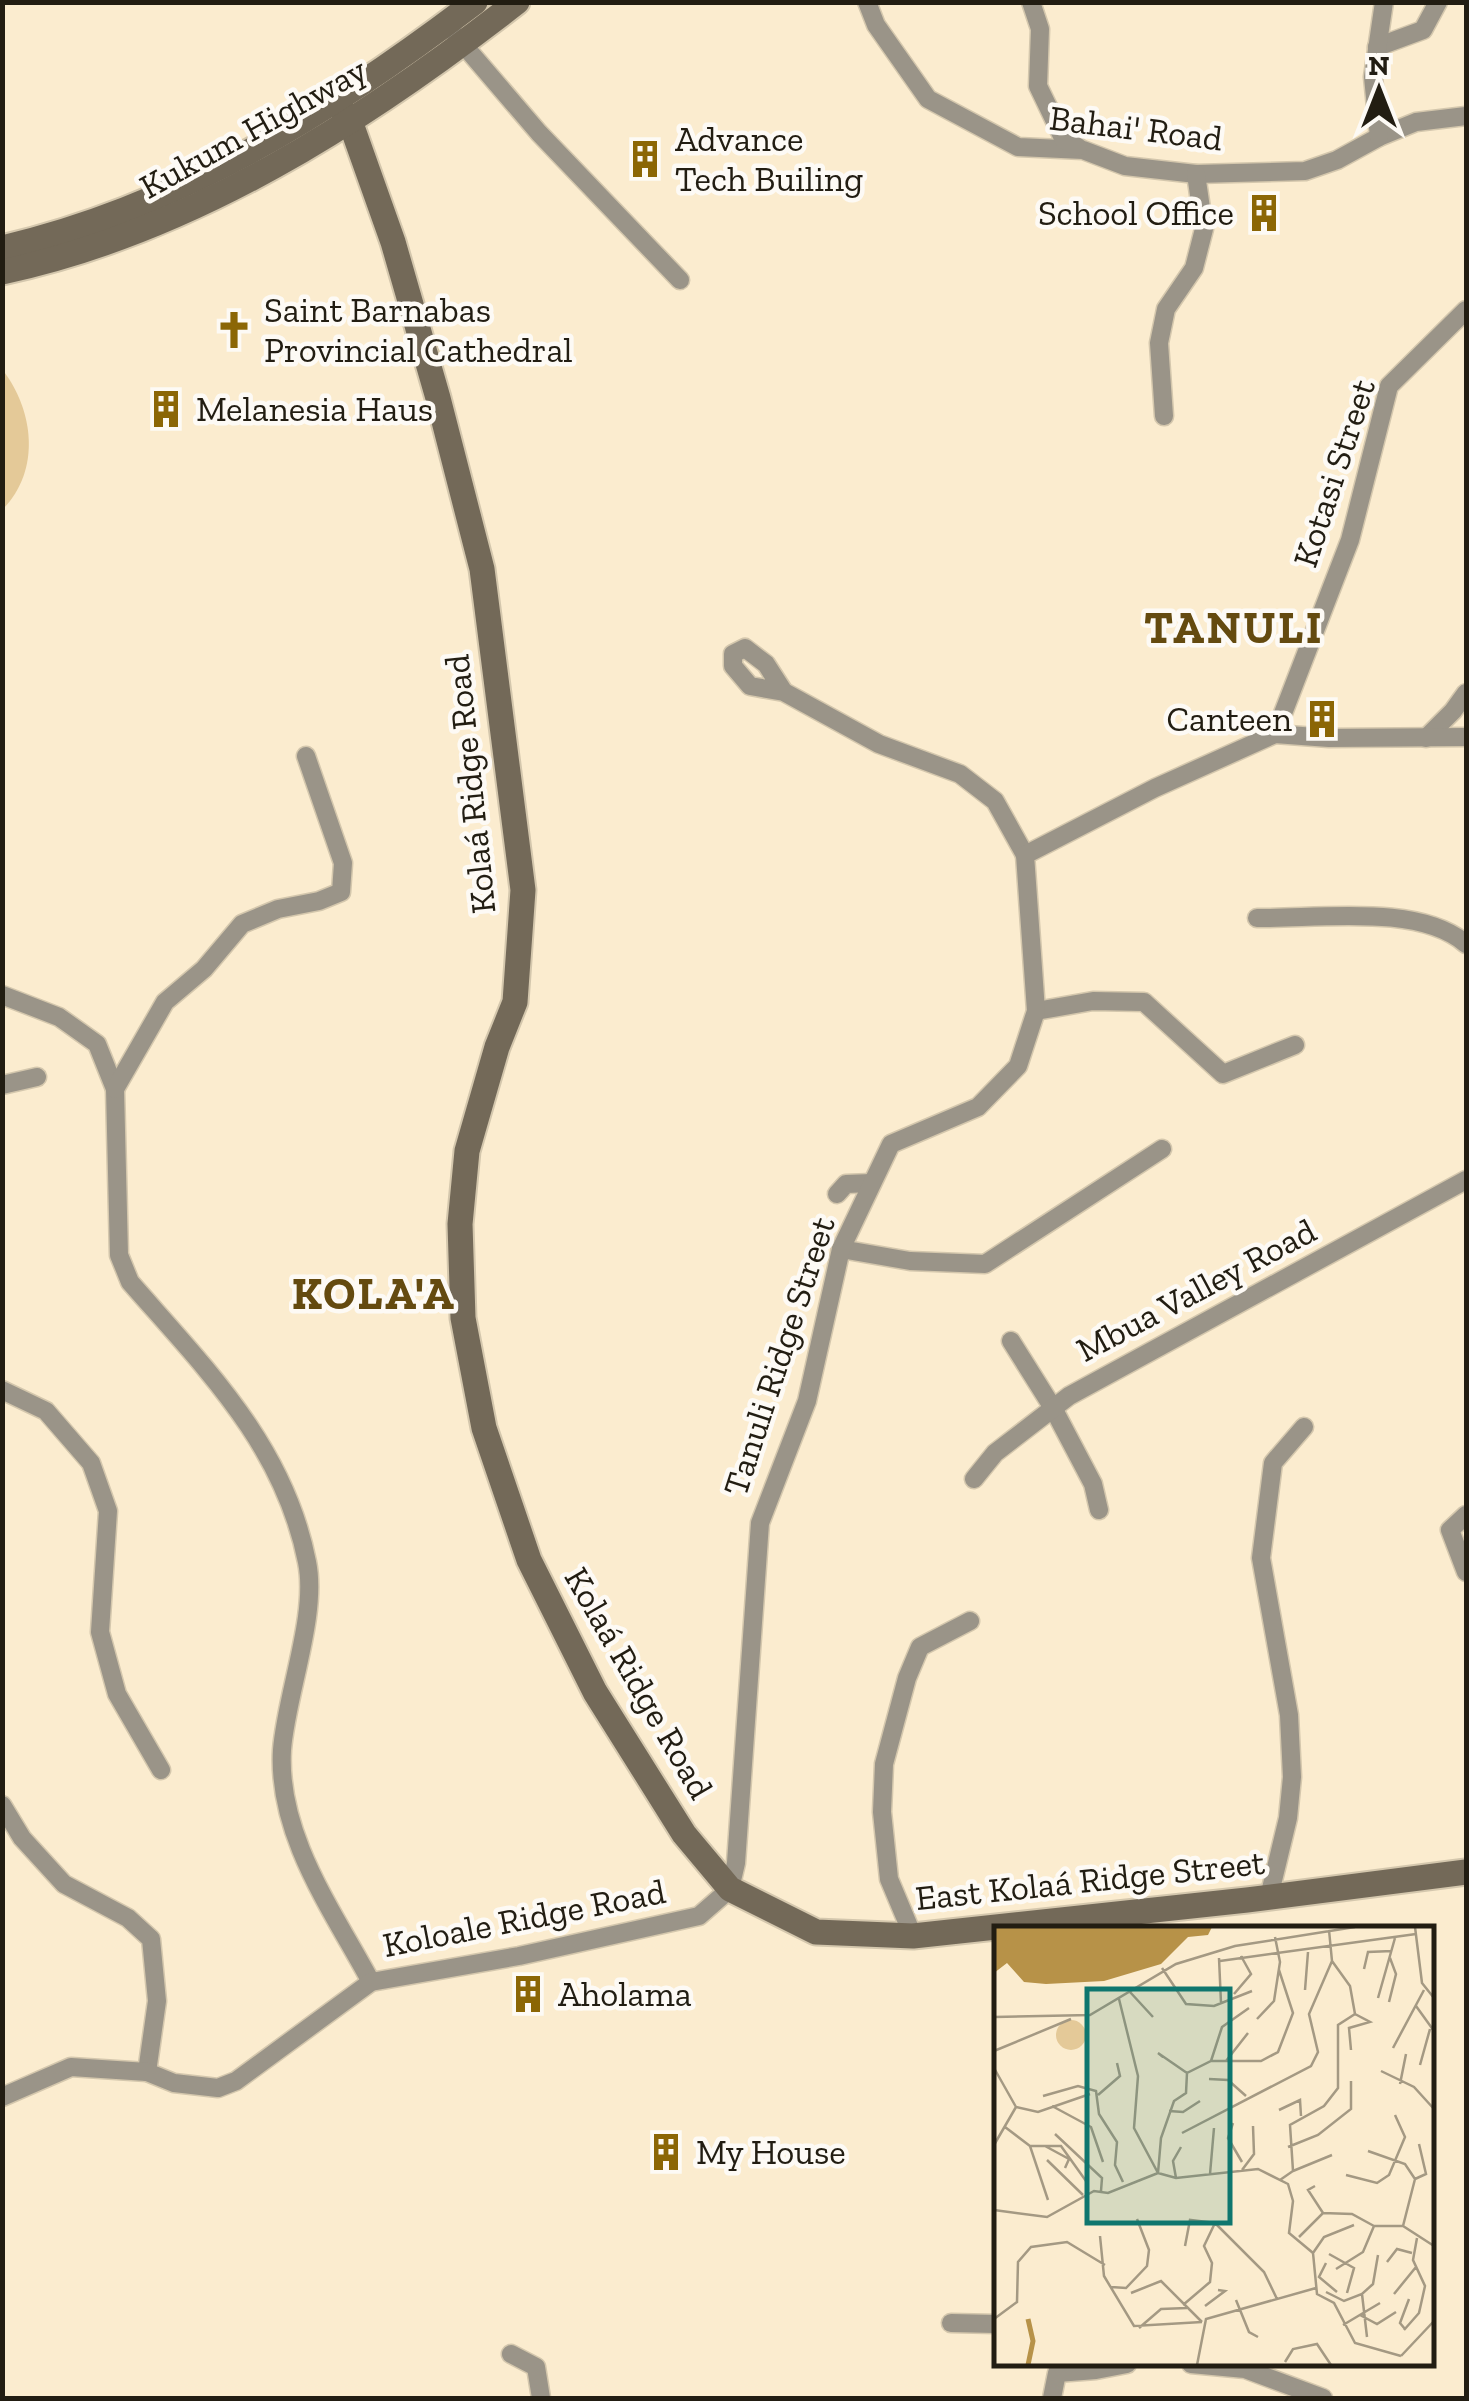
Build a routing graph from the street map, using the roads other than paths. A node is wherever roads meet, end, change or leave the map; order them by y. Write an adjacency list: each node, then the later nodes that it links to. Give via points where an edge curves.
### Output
1 (475, 2): 7 (street, Kukum Highway)
2 (517, 2): 7 (street, Kukum Highway)
3 (867, 2): 12 (street, Bahai' Road, via 928,99 1018,146)
4 (1031, 2): 12 (street, via 1040,29 1038,86 1064,140)
5 (1384, 2): 8 (street)
6 (1438, 2): 8 (street, via 1423,30)
7 (454, 34): 9 (street, Kukum Highway); 16 (street)
8 (1377, 46): 11 (street, via 1373,77)
9 (342, 110): 14 (street, Kukum Highway, via 168,194); 15 (street, Kukum Highway, via 273,166 171,217); 51 (street, Kolaá Ridge Road, via 392,242 482,568 523,890 515,1002 467,1151 460,1224 463,1318 484,1428 530,1560 595,1692 684,1834)
10 (1466, 116): 11 (street, Bahai' Road, via 1416,122)
11 (1380, 136): 13 (street, Bahai' Road, via 1305,171)
12 (1083, 150): 13 (street, Bahai' Road, via 1124,166)
13 (1196, 174): 18 (street, via 1204,229 1194,268 1166,309 1159,343)
14 (2, 248)
15 (2, 272)
16 (680, 280)
17 (1466, 310): 21 (street, Kotasi Street, via 1388,386 1350,540)
18 (1164, 416)
19 (784, 692): 25 (street, via 879,744 960,774 995,801)
20 (1466, 693): 23 (street)
21 (1275, 734): 23 (street); 25 (street)
22 (1466, 737): 23 (street)
23 (1426, 738)
24 (306, 756): 33 (street, via 344,863 341,892 242,924 165,1002)
25 (1025, 855): 29 (street, Tanuli Ridge Street)
26 (1257, 918): 27 (street, via 1380,917 1424,923)
27 (1466, 944)
28 (4, 996): 33 (street, via 59,1017 97,1044)
29 (1036, 1011): 30 (street, via 1144,1002 1223,1074); 36 (street, Tanuli Ridge Street, via 1018,1066 978,1108 891,1144)
30 (1295, 1045)
31 (37, 1077): 32 (street)
32 (2, 1085)
33 (115, 1089): 56 (street, via 119,1255 130,1282 250,1424 285,1488 308,1565 306,1618 282,1751 287,1806 300,1849)
34 (1162, 1150): 38 (street, via 986,1264)
35 (1466, 1180): 41 (street, Mbua Valley Road)
36 (872, 1184): 37 (street, via 846,1184); 38 (street, Tanuli Ridge Street)
37 (837, 1194)
38 (841, 1249): 51 (street, Tanuli Ridge Street, via 807,1401 760,1523)
39 (1011, 1341): 41 (street)
40 (2, 1390): 48 (street, via 46,1412 91,1463 108,1511 100,1632 117,1694)
41 (1053, 1408): 43 (street, Mbua Valley Road, via 995,1453); 44 (street, via 1093,1484)
42 (1304, 1427): 52 (street, via 1273,1463 1261,1558 1289,1715 1292,1777)
43 (974, 1479)
44 (1099, 1510)
45 (1466, 1515): 46 (street, via 1450,1530)
46 (1466, 1572)
47 (970, 1621): 55 (street, via 920,1647 884,1764 889,1879)
48 (161, 1770)
49 (2, 1805): 57 (street, via 64,1884 128,1918 151,1940 156,2001)
50 (1466, 1872): 52 (street, East Kolaá Ridge Street)
51 (730, 1889): 55 (street, East Kolaá Ridge Street, via 816,1932); 56 (street, Koloale Ridge Road, via 699,1916 638,1932)
52 (1269, 1898): 53 (street, East Kolaá Ridge Street)
53 (1006, 1926)
54 (994, 1927): 55 (street, East Kolaá Ridge Street)
55 (912, 1936)
56 (371, 1982): 57 (street, Koloale Ridge Road, via 236,2081 218,2088)
57 (148, 2072): 58 (street, Koloale Ridge Road, via 71,2067)
58 (2, 2097)
59 (951, 2323): 60 (street)
60 (994, 2324)
61 (511, 2354): 65 (street, via 536,2368)
62 (1117, 2366): 64 (street)
63 (1213, 2366): 67 (street, via 1245,2369)
64 (1054, 2368): 66 (street)
65 (541, 2398)
66 (1052, 2398)
67 (1318, 2398)

